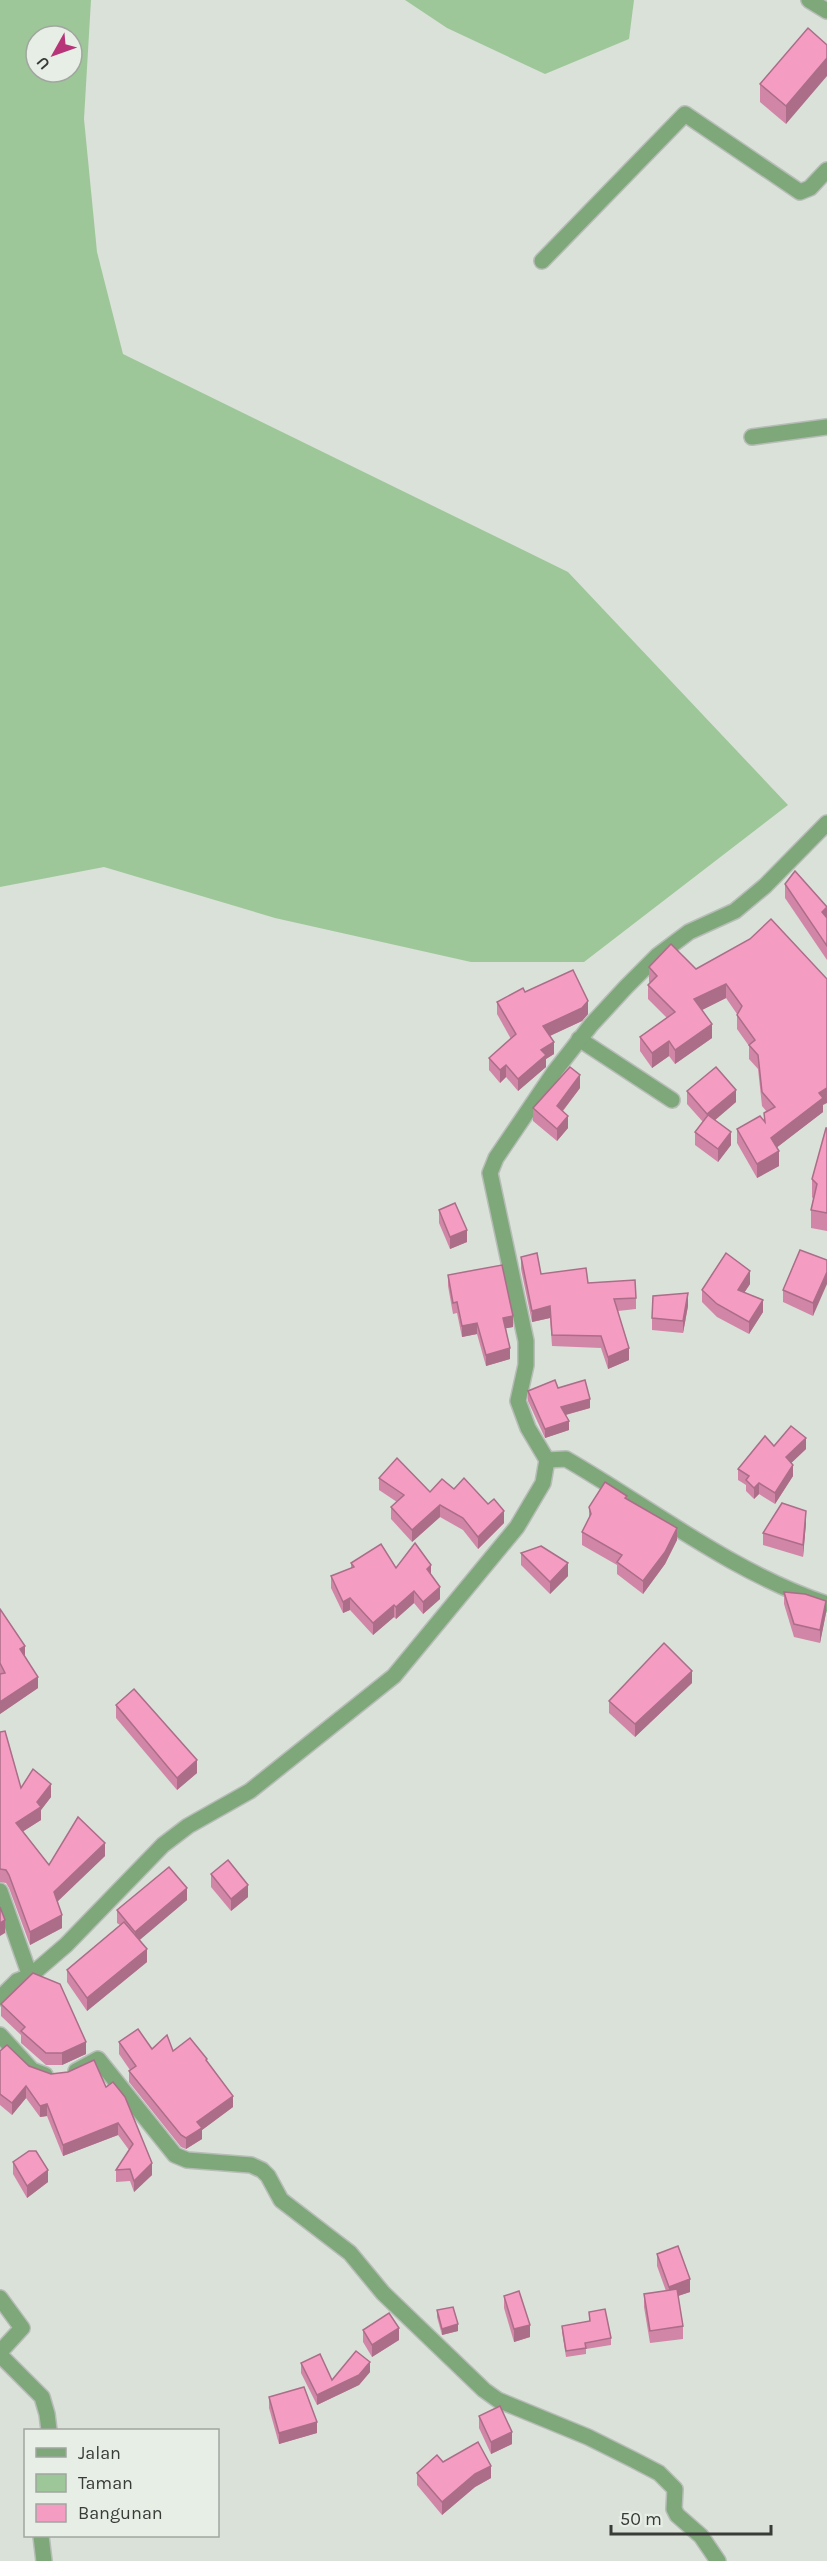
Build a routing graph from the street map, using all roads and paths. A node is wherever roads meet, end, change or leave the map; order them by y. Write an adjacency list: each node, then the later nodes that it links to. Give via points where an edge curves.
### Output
1 (809, 0): 2 (street)
2 (827, 11)
3 (827, 170): 4 (street, via 810,188 800,192 685,114)
4 (542, 261)
5 (827, 426): 6 (street)
6 (752, 437)
7 (827, 823): 8 (street, via 735,911 689,932 657,956)
8 (579, 1039): 9 (street); 10 (street, via 496,1158 490,1173 526,1341 526,1365 518,1401)
9 (672, 1100)
10 (547, 1460): 11 (street, via 566,1459 726,1557 790,1592); 13 (street, via 543,1483 517,1527 394,1676 250,1791 162,1845 66,1945)
11 (827, 1604)
12 (0, 1891): 13 (street)
13 (30, 1976): 14 (street, via 17,1981)
14 (0, 1998)
15 (0, 2035): 20 (street, via 32,2070 52,2077 73,2073 98,2059 175,2155 187,2160 251,2165 262,2170 280,2200 350,2253 383,2293 484,2390 498,2400 588,2437 659,2473 675,2489 676,2515 701,2536)
16 (0, 2298): 17 (street, via 22,2328 1,2355 42,2397)
17 (49, 2429)
18 (41, 2537): 19 (street)
19 (44, 2561)
20 (718, 2561)

